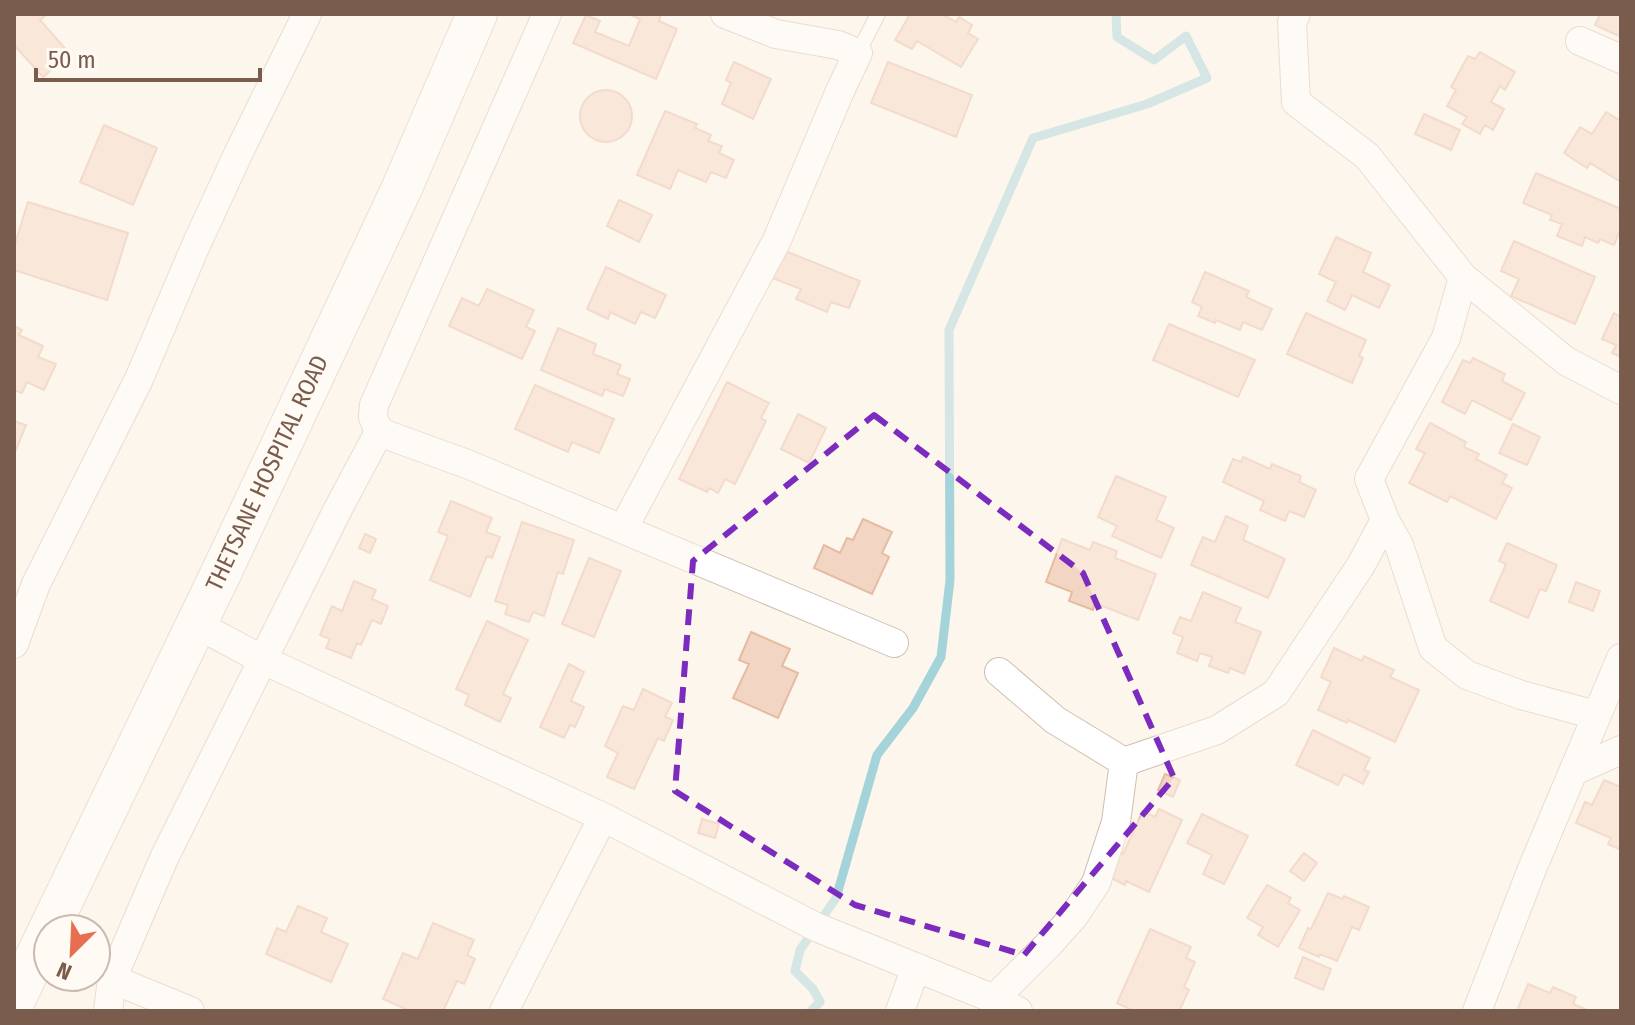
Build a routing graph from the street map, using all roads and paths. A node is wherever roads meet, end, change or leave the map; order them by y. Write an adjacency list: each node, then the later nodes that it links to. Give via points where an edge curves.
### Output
1 (307, 14): 17 (street, via 227,178 139,379 36,584)
2 (477, 14): 15 (main road, THETSANE HOSPITAL ROAD, via 401,190)
3 (547, 14): 12 (street, via 374,405)
4 (725, 14): 8 (street, via 776,34)
5 (878, 14): 8 (lane)
6 (1296, 14): 10 (street, via 1296,102 1367,156)
7 (1580, 41): 9 (street)
8 (858, 53): 14 (street, via 777,240)
9 (1621, 59)
10 (1463, 277): 11 (street, via 1566,361); 13 (street, via 1446,338 1369,479)
11 (1621, 390)
12 (379, 432): 14 (street); 19 (street)
13 (1385, 520): 21 (street, via 1399,545 1433,648 1467,675); 23 (street, via 1276,693 1217,730)
14 (623, 529): 16 (street)
15 (196, 624): 19 (street); 26 (main road, THETSANE HOSPITAL ROAD)
16 (894, 643)
17 (14, 644)
18 (1621, 658): 21 (street)
19 (263, 660): 25 (street); 29 (street, via 165,856)
20 (999, 672): 23 (street, via 1055,720)
21 (1596, 715): 24 (street)
22 (1621, 750): 24 (street)
23 (1124, 762): 31 (street, via 1116,822 1096,883)
24 (1574, 771): 35 (street)
25 (603, 817): 28 (street, via 816,927); 33 (street)
26 (56, 913)
27 (32, 964): 30 (main road, THETSANE HOSPITAL ROAD)
28 (916, 967): 31 (street); 34 (street)
29 (112, 979): 32 (street)
30 (14, 1002)
31 (1006, 1007)
32 (190, 1011)
33 (504, 1011)
34 (900, 1011)
35 (1477, 1011)

